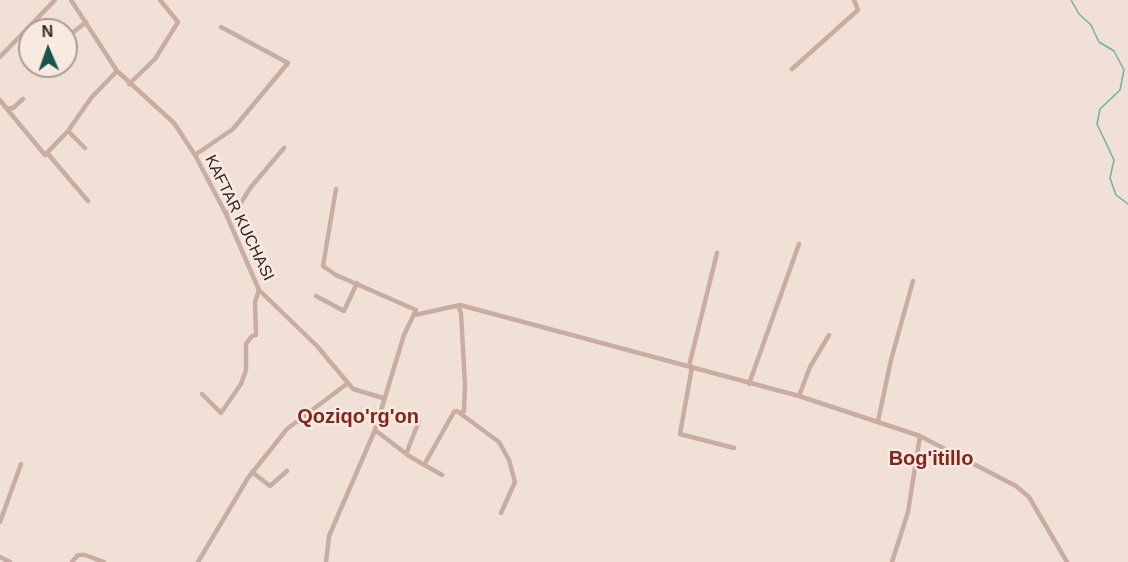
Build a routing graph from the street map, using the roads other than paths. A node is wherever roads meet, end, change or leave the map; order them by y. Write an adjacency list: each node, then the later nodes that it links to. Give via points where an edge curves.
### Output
1 (55, 0): 8 (street)
2 (71, 0): 5 (street, KAFTAR KUCHASI)
3 (160, 0): 11 (street, via 178,22 155,59)
4 (854, 0): 9 (street, via 858,10)
5 (86, 22): 7 (street); 10 (street, KAFTAR KUCHASI)
6 (221, 27): 19 (street, via 288,63 232,129)
7 (78, 28)
8 (0, 57)
9 (792, 69)
10 (117, 71): 11 (street, KAFTAR KUCHASI); 15 (street, via 91,98)
11 (129, 84): 19 (street, KAFTAR KUCHASI, via 174,123)
12 (23, 99): 14 (street)
13 (0, 100): 14 (street)
14 (7, 109): 18 (street)
15 (68, 131): 16 (street); 18 (street)
16 (85, 148)
17 (284, 148): 22 (street, via 239,206)
18 (48, 154): 21 (street)
19 (195, 155): 22 (street, KAFTAR KUCHASI)
20 (336, 189): 26 (street, via 323,266)
21 (88, 201)
22 (226, 214): 27 (street, KAFTAR KUCHASI)
23 (799, 244): 36 (street)
24 (717, 253): 34 (street)
25 (913, 281): 42 (street)
26 (357, 283): 28 (street, via 344,311); 30 (street, via 411,306)
27 (259, 290): 31 (street, via 255,302); 35 (street, KAFTAR KUCHASI, via 317,346)
28 (316, 296)
29 (458, 305): 30 (street); 34 (street); 40 (street, via 465,385 464,411)
30 (415, 315): 39 (street)
31 (256, 335): 33 (street); 37 (street, via 246,344 246,370 223,412)
32 (829, 335): 38 (street)
33 (256, 343)
34 (690, 367): 36 (street); 45 (street, via 680,434)
35 (348, 383): 39 (street, KAFTAR KUCHASI, via 353,389); 50 (street, via 286,429)
36 (749, 384): 38 (street)
37 (202, 394)
38 (799, 396): 42 (street)
39 (382, 398): 43 (street)
40 (460, 413): 48 (street, via 454,412); 52 (street, via 499,442 509,460 515,482)
41 (419, 421): 46 (street)
42 (878, 421): 44 (street)
43 (375, 430): 46 (street); 59 (street, via 329,536)
44 (920, 436): 60 (street, via 908,512); 61 (street, via 1016,486 1029,497)
45 (734, 448)
46 (406, 454): 48 (street)
47 (21, 464): 53 (street)
48 (424, 465): 51 (street)
49 (287, 471): 50 (street, via 270,486)
50 (252, 472): 58 (street)
51 (442, 476)
52 (501, 513)
53 (0, 522)
54 (0, 557): 55 (street)
55 (10, 562)
56 (72, 562): 57 (street, via 78,555)
57 (104, 562)
58 (198, 562)
59 (326, 562)
60 (892, 562)
61 (1067, 562)

